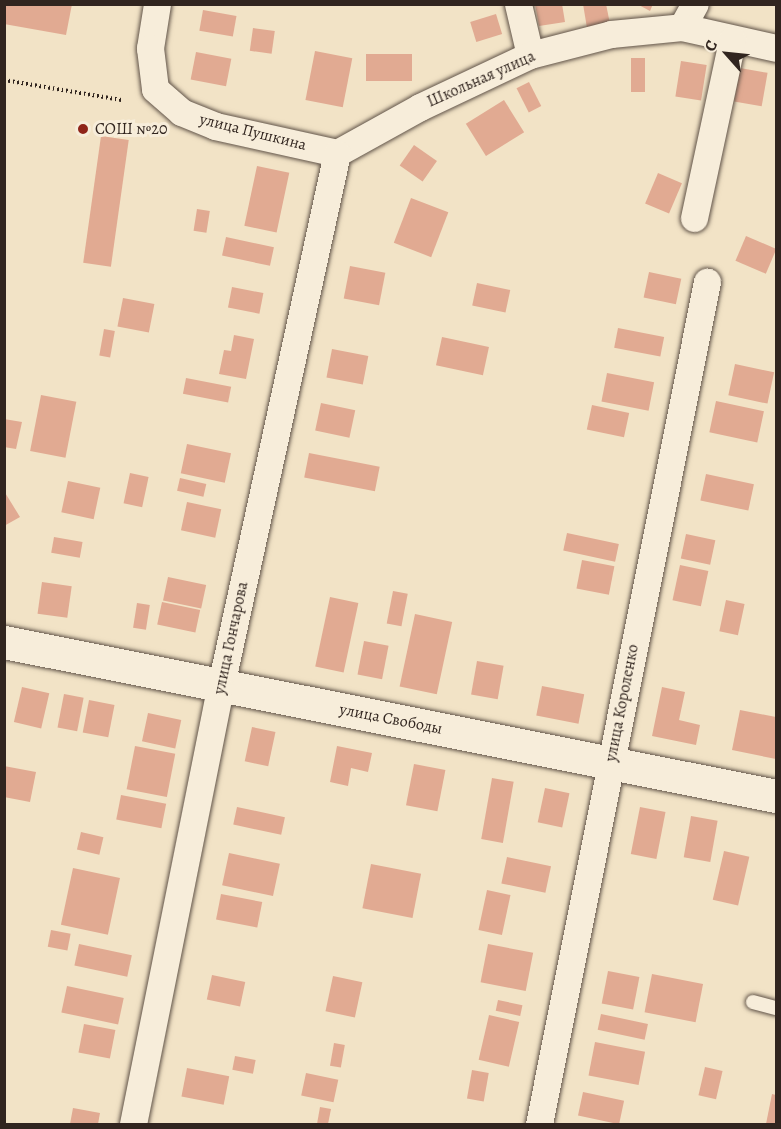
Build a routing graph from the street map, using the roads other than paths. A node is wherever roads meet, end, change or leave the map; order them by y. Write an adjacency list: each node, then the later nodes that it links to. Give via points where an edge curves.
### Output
1 (157, 4): 7 (street, улица Пушкина, via 150,48 155,88 181,112 215,126)
2 (518, 4): 6 (street)
3 (688, 16): 4 (street, Школьная улица); 6 (street, Школьная улица)
4 (732, 40): 5 (street, Школьная улица); 8 (street)
5 (777, 48)
6 (530, 55): 7 (street, Школьная улица, via 420,107)
7 (337, 153): 11 (street, улица Гончарова)
8 (694, 218)
9 (707, 282): 12 (street, улица Короленко)
10 (4, 642): 11 (street, улица Свободы)
11 (221, 685): 12 (street, улица Свободы); 16 (street, улица Гончарова)
12 (610, 762): 13 (street, улица Свободы); 17 (street, улица Короленко)
13 (777, 796)
14 (753, 1002): 15 (lane)
15 (777, 1008)
16 (133, 1125)
17 (539, 1125)

